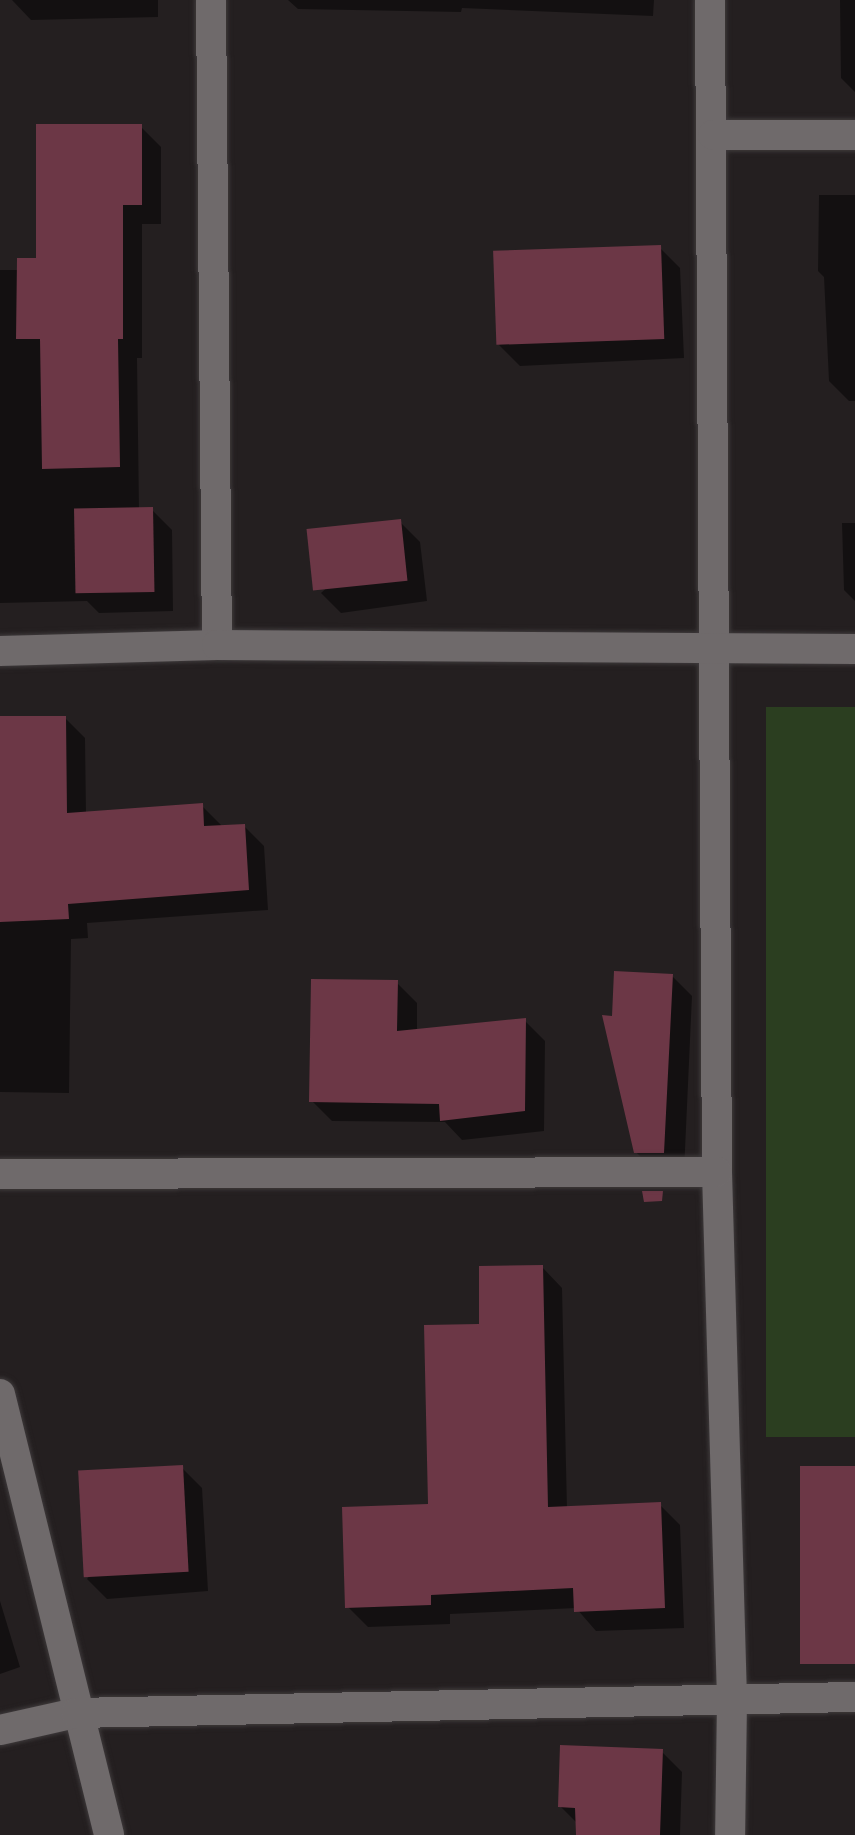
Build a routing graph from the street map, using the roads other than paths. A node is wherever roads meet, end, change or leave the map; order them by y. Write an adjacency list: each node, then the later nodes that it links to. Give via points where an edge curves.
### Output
1 (212, 0): 5 (street)
2 (710, 0): 3 (street)
3 (713, 135): 4 (street); 6 (street)
4 (855, 135)
5 (218, 645): 6 (street); 8 (street)
6 (714, 647): 7 (street); 9 (street)
7 (855, 649)
8 (0, 650)
9 (717, 1172): 10 (street); 13 (street)
10 (0, 1174)
11 (0, 1394): 14 (street)
12 (855, 1697): 13 (street)
13 (732, 1700): 14 (street); 17 (street)
14 (76, 1713): 15 (street); 16 (street)
15 (0, 1730)
16 (109, 1835)
17 (730, 1835)

